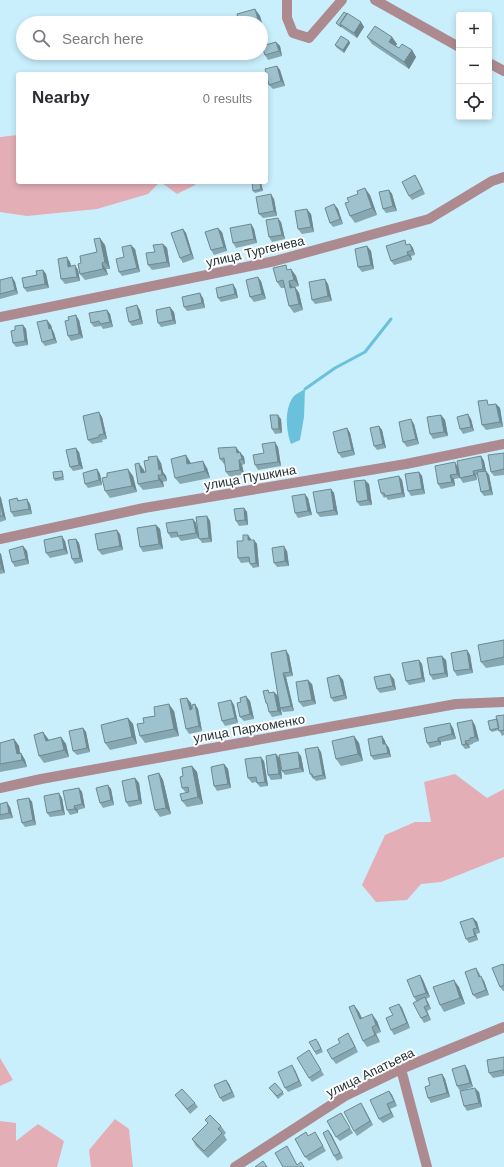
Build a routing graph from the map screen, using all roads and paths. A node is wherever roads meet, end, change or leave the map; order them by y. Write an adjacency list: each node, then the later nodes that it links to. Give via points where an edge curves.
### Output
1 (287, 0): 2 (street, via 287,18 293,33 309,38)
2 (342, 0)
3 (375, 0): 4 (street)
4 (456, 45)
5 (492, 65): 6 (street)
6 (504, 71)
7 (504, 177): 8 (street, улица Тургенева, via 492,181 429,219 275,261)
8 (0, 317)
9 (504, 444): 10 (street, улица Пушкина, via 406,464 144,508)
10 (0, 539)
11 (504, 702): 12 (street, улица Пархоменко, via 456,704 41,778)
12 (0, 788)
13 (504, 1027): 14 (street, улица Апатьева)
14 (401, 1069): 15 (street, улица Апатьева, via 345,1096); 16 (street)
15 (235, 1167)
16 (427, 1167)

